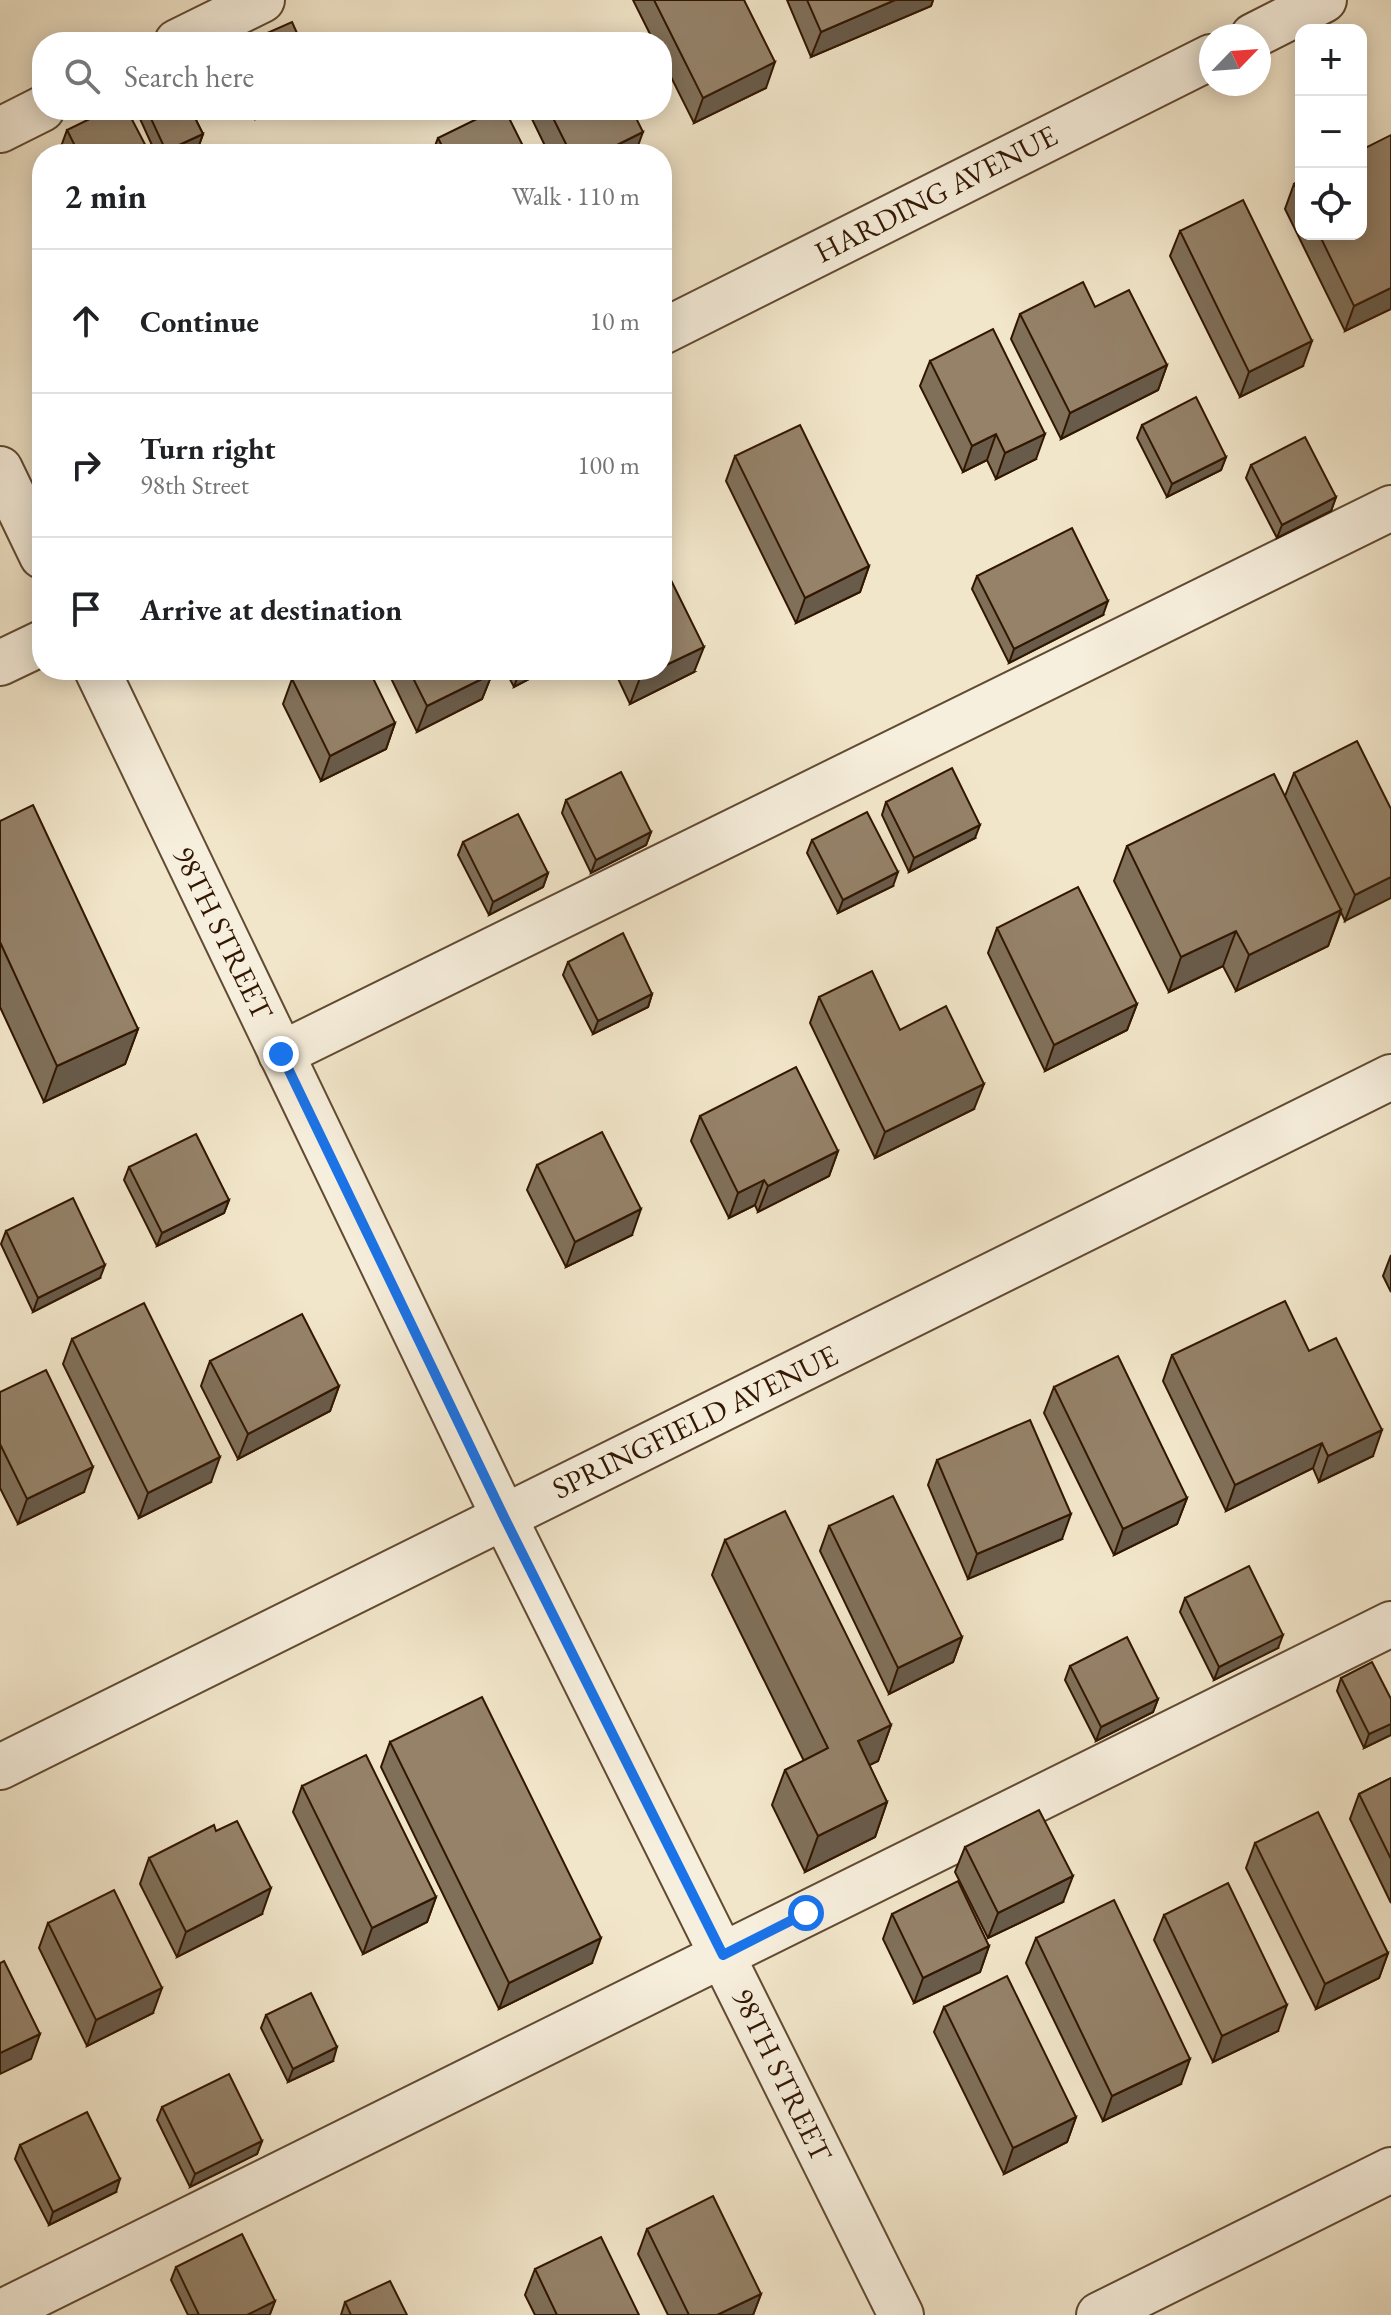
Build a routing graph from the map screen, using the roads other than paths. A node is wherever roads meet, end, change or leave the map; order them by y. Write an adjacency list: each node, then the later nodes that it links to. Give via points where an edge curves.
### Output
1 (262, 0): 4 (street)
2 (1324, 0): 3 (street)
3 (1271, 27)
4 (197, 32)
5 (1199, 63): 8 (street, HARDING AVENUE)
6 (32, 114): 7 (street)
7 (0, 130)
8 (672, 327)
9 (0, 469): 11 (street)
10 (1391, 508): 15 (street)
11 (32, 535)
12 (32, 648): 13 (street)
13 (0, 663)
14 (102, 680): 15 (street, 98TH STREET)
15 (281, 1054): 17 (street, 98TH STREET)
16 (1391, 1077): 17 (street, SPRINGFIELD AVENUE)
17 (504, 1517): 19 (street, SPRINGFIELD AVENUE); 20 (street, 98TH STREET)
18 (1391, 1624): 20 (street)
19 (0, 1767)
20 (723, 1955): 22 (street); 23 (street, 98TH STREET)
21 (1391, 2170): 24 (street)
22 (0, 2313)
23 (901, 2315)
24 (1099, 2315)

